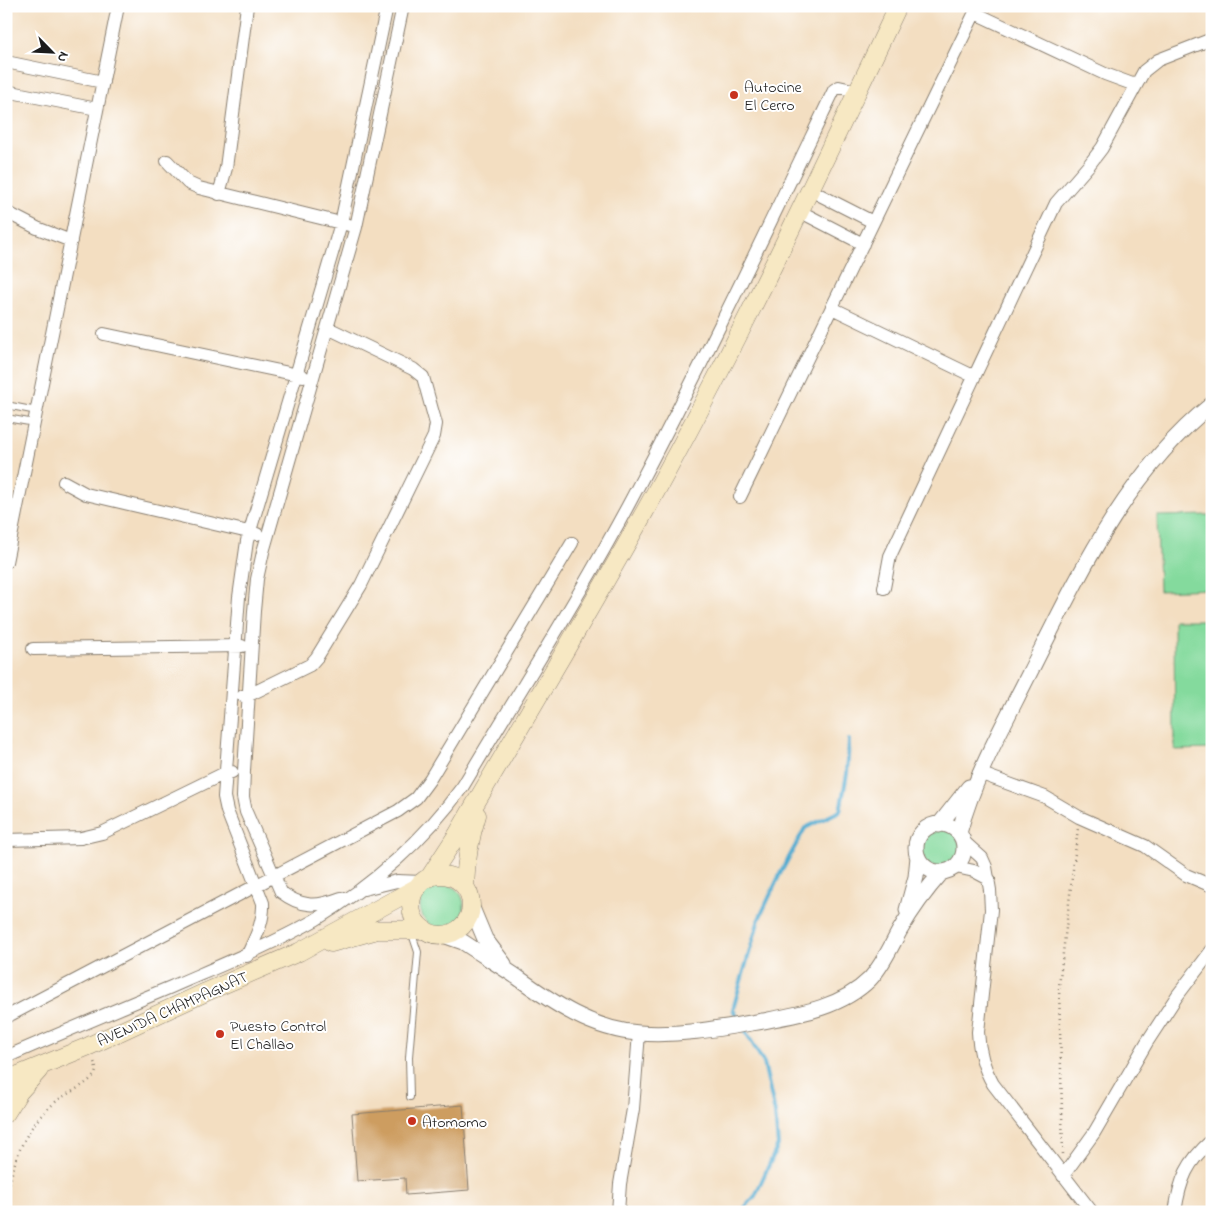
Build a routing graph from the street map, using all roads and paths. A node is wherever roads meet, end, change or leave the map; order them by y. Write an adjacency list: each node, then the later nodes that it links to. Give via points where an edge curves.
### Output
1 (118, 6): 9 (street)
2 (246, 6): 16 (street, via 226,168)
3 (387, 6): 20 (street)
4 (404, 6): 21 (street)
5 (898, 6): 12 (main road)
6 (977, 10): 10 (street, via 1105,74); 19 (street)
7 (1212, 39): 10 (street, via 1158,60 1144,71)
8 (6, 62): 9 (street)
9 (103, 82): 13 (street)
10 (1135, 85): 30 (street, via 1102,148 1056,204)
11 (6, 91): 13 (street)
12 (857, 91): 15 (main road); 25 (street, via 839,87 834,90)
13 (97, 109): 22 (street)
14 (167, 161): 16 (street, via 188,183)
15 (810, 190): 17 (main road); 19 (street)
16 (219, 194): 20 (street)
17 (800, 211): 23 (street); 27 (main road)
18 (6, 212): 22 (street)
19 (874, 222): 23 (street)
20 (341, 223): 21 (street); 29 (street)
21 (356, 227): 26 (street)
22 (71, 241): 36 (street)
23 (863, 244): 24 (street)
24 (832, 308): 30 (street); 39 (street)
25 (722, 320): 27 (street); 32 (street)
26 (328, 328): 31 (street); 51 (street, via 413,369 423,377 436,424 434,436 361,585 317,657 310,665)
27 (741, 329): 35 (main road)
28 (104, 334): 29 (street)
29 (297, 375): 31 (street); 42 (street)
30 (973, 376): 47 (street, via 890,556)
31 (313, 378): 43 (street)
32 (684, 398): 35 (street); 40 (street)
33 (1212, 404): 55 (street, via 1176,436 1122,502 1081,571)
34 (6, 405): 36 (lane)
35 (702, 405): 41 (main road)
36 (36, 417): 37 (lane); 46 (street)
37 (6, 418)
38 (64, 482): 42 (street, via 86,494)
39 (740, 497)
40 (632, 498): 41 (street); 45 (street)
41 (649, 504): 45 (main road)
42 (249, 532): 43 (street); 49 (street)
43 (267, 536): 48 (street, via 257,579)
44 (572, 543): 63 (street, via 416,798 398,811)
45 (615, 546): 56 (main road); 69 (street, via 446,810)
46 (6, 562)
47 (884, 588)
48 (252, 645): 49 (street); 51 (street)
49 (235, 646): 50 (street); 52 (street)
50 (33, 650)
51 (249, 695): 52 (street); 53 (street)
52 (231, 698): 54 (street)
53 (244, 771): 54 (street); 63 (street, via 246,812)
54 (225, 773): 60 (street, via 102,833 81,838); 66 (street, via 227,811)
55 (978, 774): 57 (street, via 1036,794); 58 (street); 59 (street, via 964,812)
56 (489, 779): 65 (main road, via 457,835); 67 (main road, via 469,840)
57 (1079, 817): 68 (street, via 1145,846 1186,875); 88 (path, via 1059,986)
58 (939, 825): 59 (street, via 953,828); 61 (street, via 920,836)
59 (961, 836): 62 (street, via 963,854); 64 (street, via 982,858)
60 (6, 840)
61 (918, 857): 62 (street, via 928,868); 71 (street, via 916,877)
62 (949, 869): 64 (street, via 974,871); 71 (street, via 926,890)
63 (273, 876): 66 (street); 69 (street, via 280,892 307,905 334,900)
64 (989, 879): 88 (street, via 991,910 979,1049 993,1084)
65 (423, 882): 67 (main road, via 444,875); 69 (street, via 396,882); 72 (main road, via 413,895 411,911); 75 (main road, AVENIDA CHAMPAGNAT)
66 (256, 885): 76 (street, via 264,916); 79 (street)
67 (465, 886): 70 (main road)
68 (1212, 886)
69 (360, 890): 76 (street, via 314,920)
70 (472, 908): 73 (main road, via 466,923); 78 (street, via 485,939)
71 (901, 928): 80 (street, via 871,978 835,1003 809,1012 711,1030)
72 (417, 930): 73 (main road); 75 (main road, AVENIDA CHAMPAGNAT, via 377,930); 85 (lane, via 409,1057)
73 (446, 936): 78 (street, via 463,942)
74 (1212, 950): 88 (street, via 1177,996 1094,1134)
75 (299, 952): 77 (main road, AVENIDA CHAMPAGNAT)
76 (248, 954): 77 (street); 82 (street)
77 (237, 978): 81 (main road, AVENIDA CHAMPAGNAT)
78 (517, 978): 80 (street, via 576,1015 607,1027)
79 (6, 1017)
80 (639, 1033): 90 (street, via 633,1109)
81 (89, 1046): 83 (main road, AVENIDA CHAMPAGNAT); 89 (path, via 96,1069 94,1076 57,1100 28,1131 10,1178)
82 (6, 1057)
83 (45, 1064): 84 (main road, AVENIDA CHAMPAGNAT); 86 (main road, AVENIDA CHAMPAGNAT, via 19,1092)
84 (6, 1080)
85 (410, 1097)
86 (6, 1113)
87 (1212, 1140): 92 (street, via 1197,1153 1185,1173)
88 (1063, 1176): 91 (street)
89 (6, 1208)
90 (618, 1212)
91 (1092, 1212)
92 (1175, 1212)

